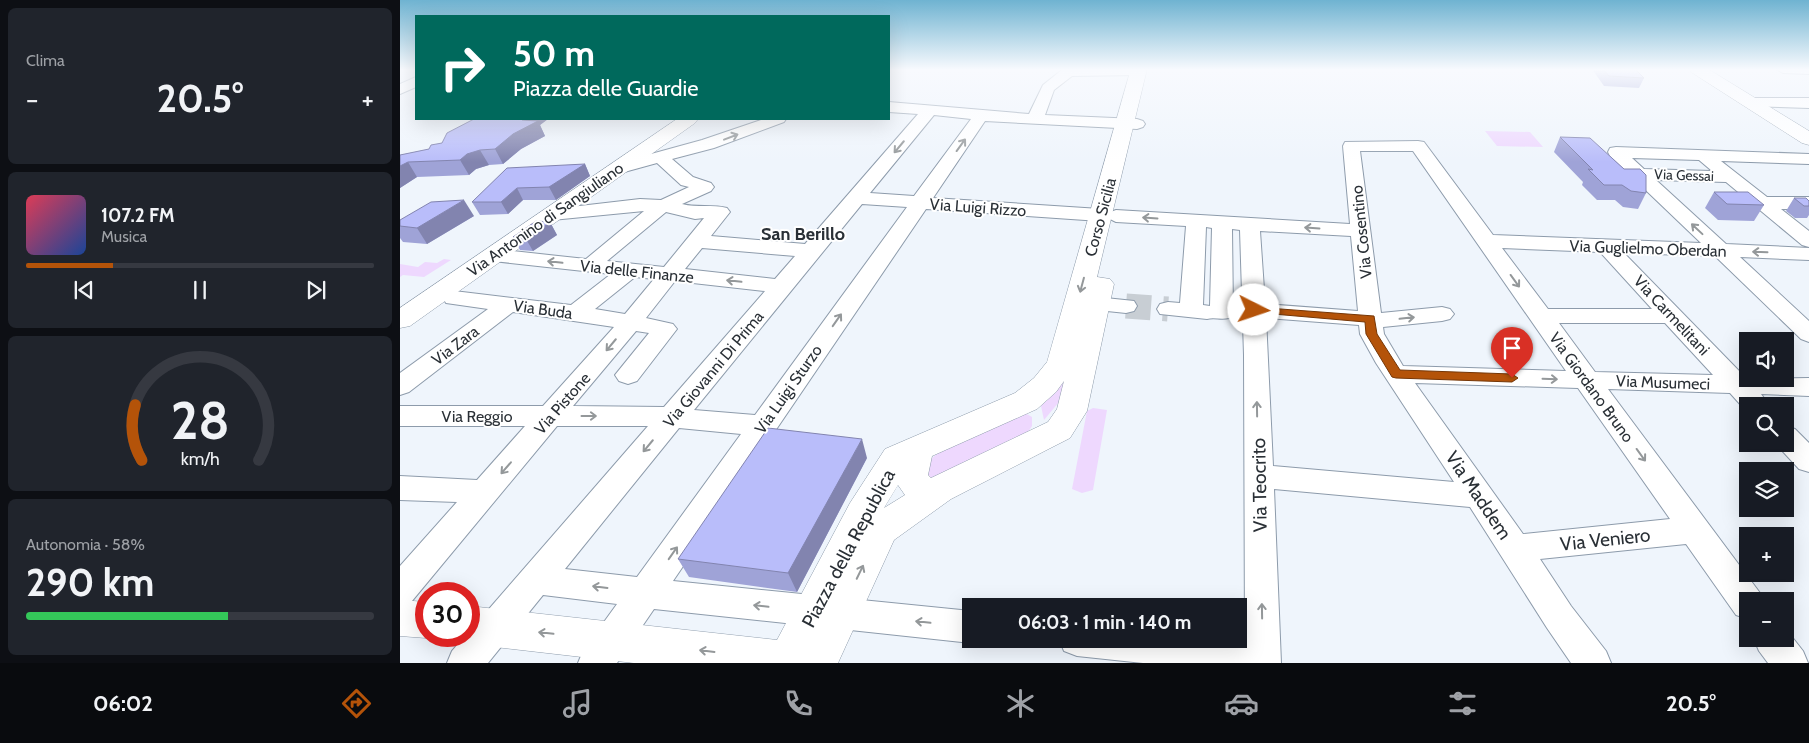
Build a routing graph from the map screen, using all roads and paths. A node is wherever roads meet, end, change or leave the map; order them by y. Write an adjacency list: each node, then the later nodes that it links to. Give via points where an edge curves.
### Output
1 (1043, 100): 9 (street)
2 (1136, 100): 12 (main road, Corso Sicilia)
3 (1747, 100): 4 (main road)
4 (1752, 103): 5 (street); 13 (main road)
5 (1809, 103)
6 (890, 108): 7 (street)
7 (930, 110): 8 (street); 22 (street, Via Giovanni Di Prima, one-way to 22)
8 (981, 116): 9 (street); 23 (street, Via Luigi Sturzo, one-way to 8)
9 (1035, 119): 12 (street)
10 (775, 120): 14 (street, one-way to 10)
11 (683, 123): 14 (street); 19 (main road, Via Antonino di Sangiuliano)
12 (1131, 124): 28 (main road, Corso Sicilia)
13 (1809, 139)
14 (708, 144): 17 (street)
15 (1351, 146): 31 (street, Via Cosentino); 34 (street, Via Giordano Bruno, via 1418,146)
16 (1702, 155): 18 (street); 20 (street, via 1616,152); 21 (street)
17 (661, 158): 19 (street); 26 (street, via 687,181 704,187)
18 (1809, 159)
19 (617, 169): 27 (main road, Via Antonino di Sangiuliano)
20 (1639, 174): 21 (street, Via Gessai); 38 (street, one-way to 20)
21 (1729, 177): 24 (street)
22 (856, 198): 23 (street, Via Luigi Rizzo); 37 (street, Via Giovanni Di Prima)
23 (919, 203): 28 (street, Via Luigi Rizzo); 70 (street, Via Luigi Sturzo, one-way to 23)
24 (1761, 203): 25 (street); 35 (street)
25 (1809, 203)
26 (662, 206): 27 (street, via 640,205); 33 (street, Via Pistone, via 695,213 720,212); 41 (street)
27 (552, 214): 40 (main road, Via Antonino di Sangiuliano)
28 (1113, 216): 29 (street, Via Luigi Rizzo, one-way to 28); 45 (main road, Corso Sicilia); 58 (main road, Corso Sicilia, one-way to 58)
29 (1196, 221): 30 (street, Via Luigi Rizzo); 49 (street, via 1180,302)
30 (1222, 222): 32 (street, Via Luigi Rizzo); 49 (street)
31 (1360, 223): 32 (street, Via Luigi Rizzo, one-way to 32); 51 (street, Via Cosentino)
32 (1250, 224): 50 (street, Via Teocrito)
33 (697, 241): 37 (street); 43 (street, Via Pistone)
34 (1486, 241): 36 (street, Via Guglielmo Oberdan); 53 (street, Via Giordano Bruno, one-way to 53)
35 (1809, 241)
36 (1606, 246): 38 (street, Via Guglielmo Oberdan); 54 (street, Via Carmelitani)
37 (812, 251): 44 (street, Via Giovanni Di Prima)
38 (1720, 251): 39 (street, Via Guglielmo Oberdan, one-way to 38); 57 (street)
39 (1809, 254)
40 (493, 255): 42 (street, Via delle Finanze, one-way to 40); 55 (main road, Via Antonino di Sangiuliano)
41 (596, 259)
42 (630, 270): 43 (street, Via delle Finanze); 52 (street)
43 (671, 274): 44 (street, Via delle Finanze, one-way to 43); 56 (street, Via Pistone)
44 (782, 286): 69 (street, Via Giovanni Di Prima)
45 (1098, 296): 47 (street); 58 (main road, Corso Sicilia)
46 (454, 298): 48 (street, Via Buda)
47 (1128, 299)
48 (509, 304): 52 (street, Via Buda); 63 (street, Via Zara)
49 (1221, 305): 50 (street)
50 (1254, 308): 51 (street); 75 (street, Via Teocrito, one-way to 50)
51 (1369, 312): 59 (street, Via Cosentino, one-way to 59, via 1372,334)
52 (576, 313): 56 (street, Via Buda)
53 (1540, 316): 54 (street); 61 (street, Via Giordano Bruno)
54 (1673, 316): 62 (street, Via Carmelitani)
55 (400, 320)
56 (630, 323): 60 (street, Via Buda, via 665,329); 68 (street, Via Pistone, one-way to 68)
57 (1809, 334)
58 (1072, 366): 66 (main road, Piazza della Republica); 71 (main road, Piazza della Republica, via 1072,411 1059,430)
59 (1396, 374): 61 (street, Via Musumeci, one-way to 61); 79 (street, Via Maddem)
60 (628, 375)
61 (1586, 380): 62 (street, Via Musumeci); 80 (street, Via Giordano Bruno, one-way to 80)
62 (1737, 385): 64 (street, Via Musumeci); 65 (street, Via Carmelitani)
63 (400, 386)
64 (1809, 387)
65 (1748, 397)
66 (1026, 401): 71 (main road, via 1038,413 1039,420); 73 (main road, Piazza della Republica)
67 (400, 416): 68 (street, Via Reggio)
68 (551, 416): 69 (street, Via Reggio, one-way to 69); 77 (street, Via Pistone, one-way to 77)
69 (673, 417): 70 (street, Via Reggio); 82 (street, Via Giovanni Di Prima, one-way to 82)
70 (762, 426): 85 (street, Via Luigi Sturzo, one-way to 70)
71 (1030, 444): 78 (main road, Piazza della Republica)
72 (1794, 445): 74 (street)
73 (919, 448): 78 (main road, Piazza della Republica, via 911,476 914,484); 86 (main road, Piazza della Republica, via 897,458 862,513)
74 (1809, 461)
75 (1259, 476): 79 (street); 95 (street, Via Teocrito, one-way to 75)
76 (400, 488): 77 (street)
77 (485, 492): 83 (street, Via Pistone)
78 (928, 495): 86 (main road, Piazza della Republica, one-way to 78, via 881,530)
79 (1480, 496): 81 (street, Via Maddem)
80 (1694, 530): 81 (street, Via Veniero); 84 (street, Via Giordano Bruno)
81 (1515, 548): 87 (street, Via Maddem)
82 (537, 580): 85 (street, one-way to 82); 90 (street, Via Giovanni Di Prima)
83 (400, 590)
84 (1739, 592)
85 (645, 593): 86 (street, one-way to 85); 94 (street, Via Luigi Sturzo)
86 (827, 612): 91 (street, one-way to 86); 96 (main road, Piazza della Republica)
87 (1559, 617): 98 (street); 99 (street)
88 (400, 618): 89 (main road)
89 (415, 619)
90 (482, 626): 94 (main road, one-way to 90); 97 (street, Via Giovanni Di Prima)
91 (962, 626)
92 (1778, 647): 100 (street)
93 (1153, 648): 95 (street)
94 (605, 652): 96 (main road, one-way to 94)
95 (1263, 661)
96 (800, 662)
97 (465, 663)
98 (1576, 663)
99 (1593, 663)
100 (1790, 663)

